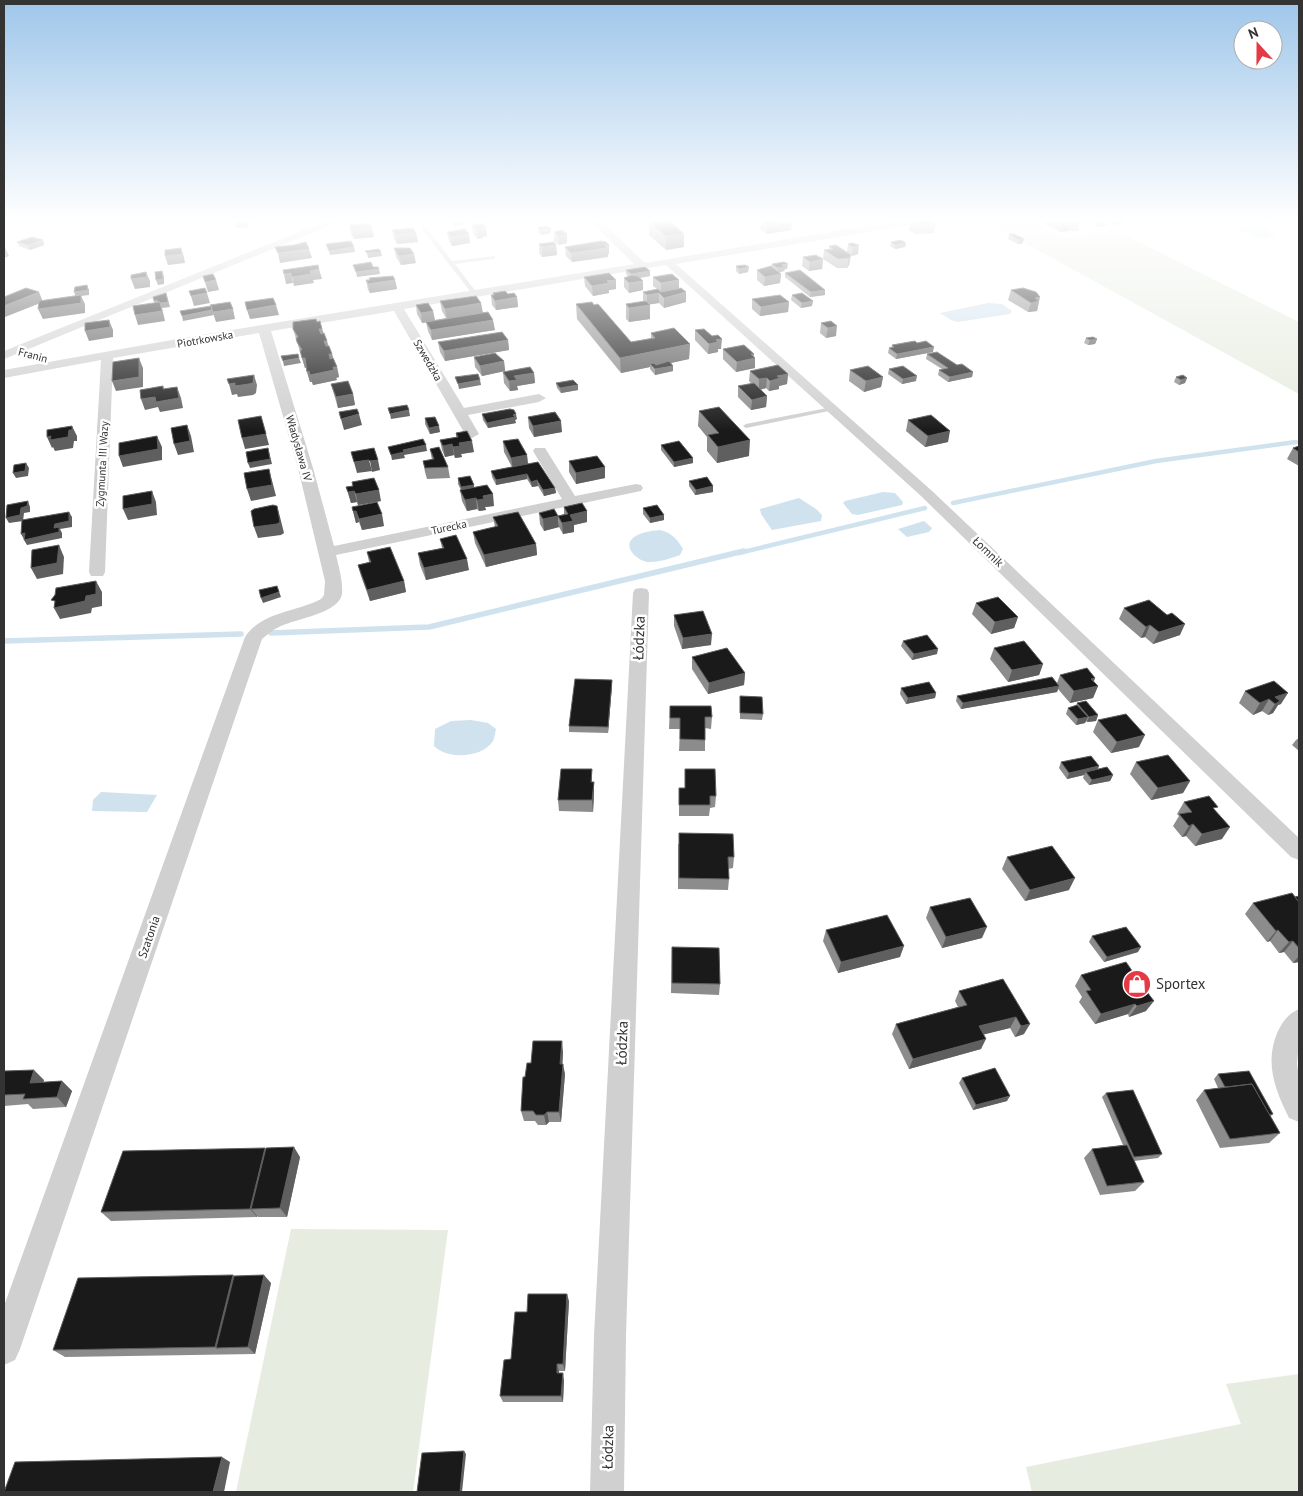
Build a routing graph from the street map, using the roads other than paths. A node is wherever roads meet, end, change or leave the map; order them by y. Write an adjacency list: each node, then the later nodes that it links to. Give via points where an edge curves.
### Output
1 (157, 291): 8 (street)
2 (473, 291): 5 (lane)
3 (494, 291): 5 (street, Piotrkowska)
4 (700, 291): 14 (street, Łomnik)
5 (475, 294): 6 (street, Piotrkowska)
6 (397, 306): 7 (street, Piotrkowska); 15 (street, Szwedzka)
7 (264, 328): 10 (street, Piotrkowska); 21 (street, Władysława IV)
8 (10, 348): 9 (street); 11 (street, Franin)
9 (4, 356)
10 (107, 356): 11 (street, Piotrkowska); 22 (street, Zygmunta III Wazy)
11 (62, 364): 12 (street, Piotrkowska)
12 (4, 374)
13 (539, 398): 15 (street)
14 (832, 409): 16 (lane); 24 (street, Łomnik, via 932,500)
15 (459, 413): 17 (street, Szwedzka)
16 (746, 426)
17 (472, 434)
18 (540, 451): 20 (street)
19 (636, 488): 20 (street, Turecka)
20 (570, 502): 21 (street, Turecka)
21 (330, 561): 27 (street, Szatonia, via 336,587 328,602 270,623 254,636)
22 (97, 572)
23 (641, 593): 28 (street, Łódzka, via 610,1336)
24 (1299, 851)
25 (1293, 1030): 26 (street, via 1282,1063 1291,1096)
26 (1299, 1109)
27 (4, 1349)
28 (607, 1492)

